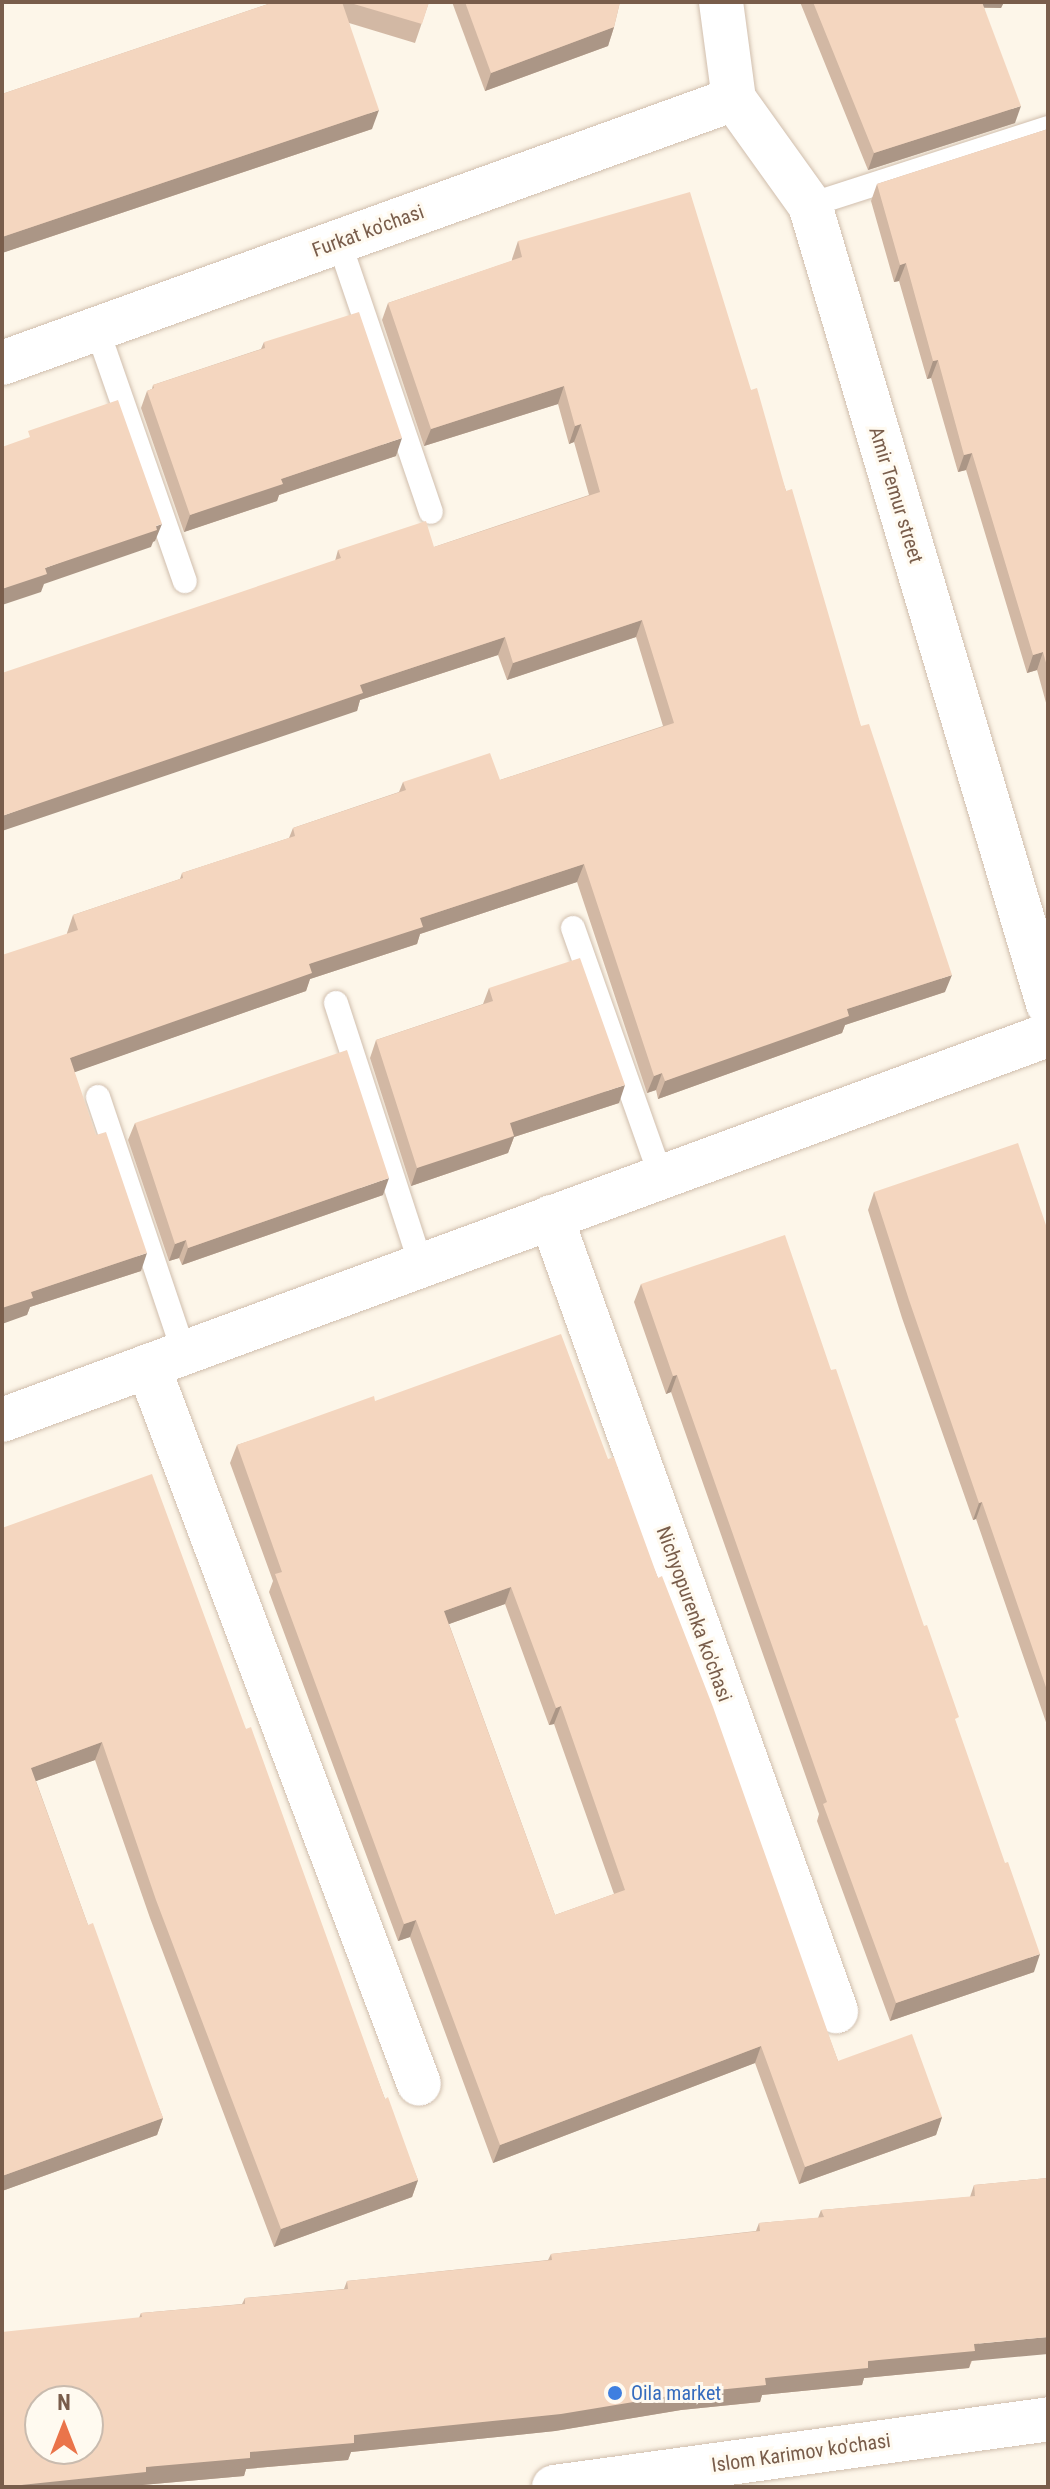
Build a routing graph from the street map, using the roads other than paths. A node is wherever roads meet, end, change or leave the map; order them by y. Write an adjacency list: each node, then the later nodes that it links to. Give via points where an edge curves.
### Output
1 (721, 2): 2 (street, Amir Temur street)
2 (734, 99): 4 (street, Amir Temur street); 5 (street, Furkat ko'chasi)
3 (1048, 128): 4 (lane)
4 (810, 205): 12 (street, Amir Temur street)
5 (339, 242): 6 (street, Furkat ko'chasi); 8 (lane)
6 (97, 329): 7 (street, Furkat ko'chasi); 9 (lane)
7 (2, 363)
8 (431, 512)
9 (185, 581)
10 (573, 928): 15 (lane)
11 (336, 1003): 17 (lane)
12 (1048, 1004)
13 (1048, 1035): 15 (street)
14 (98, 1097): 18 (lane)
15 (661, 1177): 16 (street)
16 (551, 1217): 17 (street); 20 (street, Nichyopurenka ko'chasi)
17 (421, 1265): 18 (street)
18 (166, 1360): 19 (street); 21 (street)
19 (2, 1420)
20 (836, 2011)
21 (419, 2084)
22 (1048, 2419): 23 (street, Islom Karimov ko'chasi)
23 (554, 2487)

